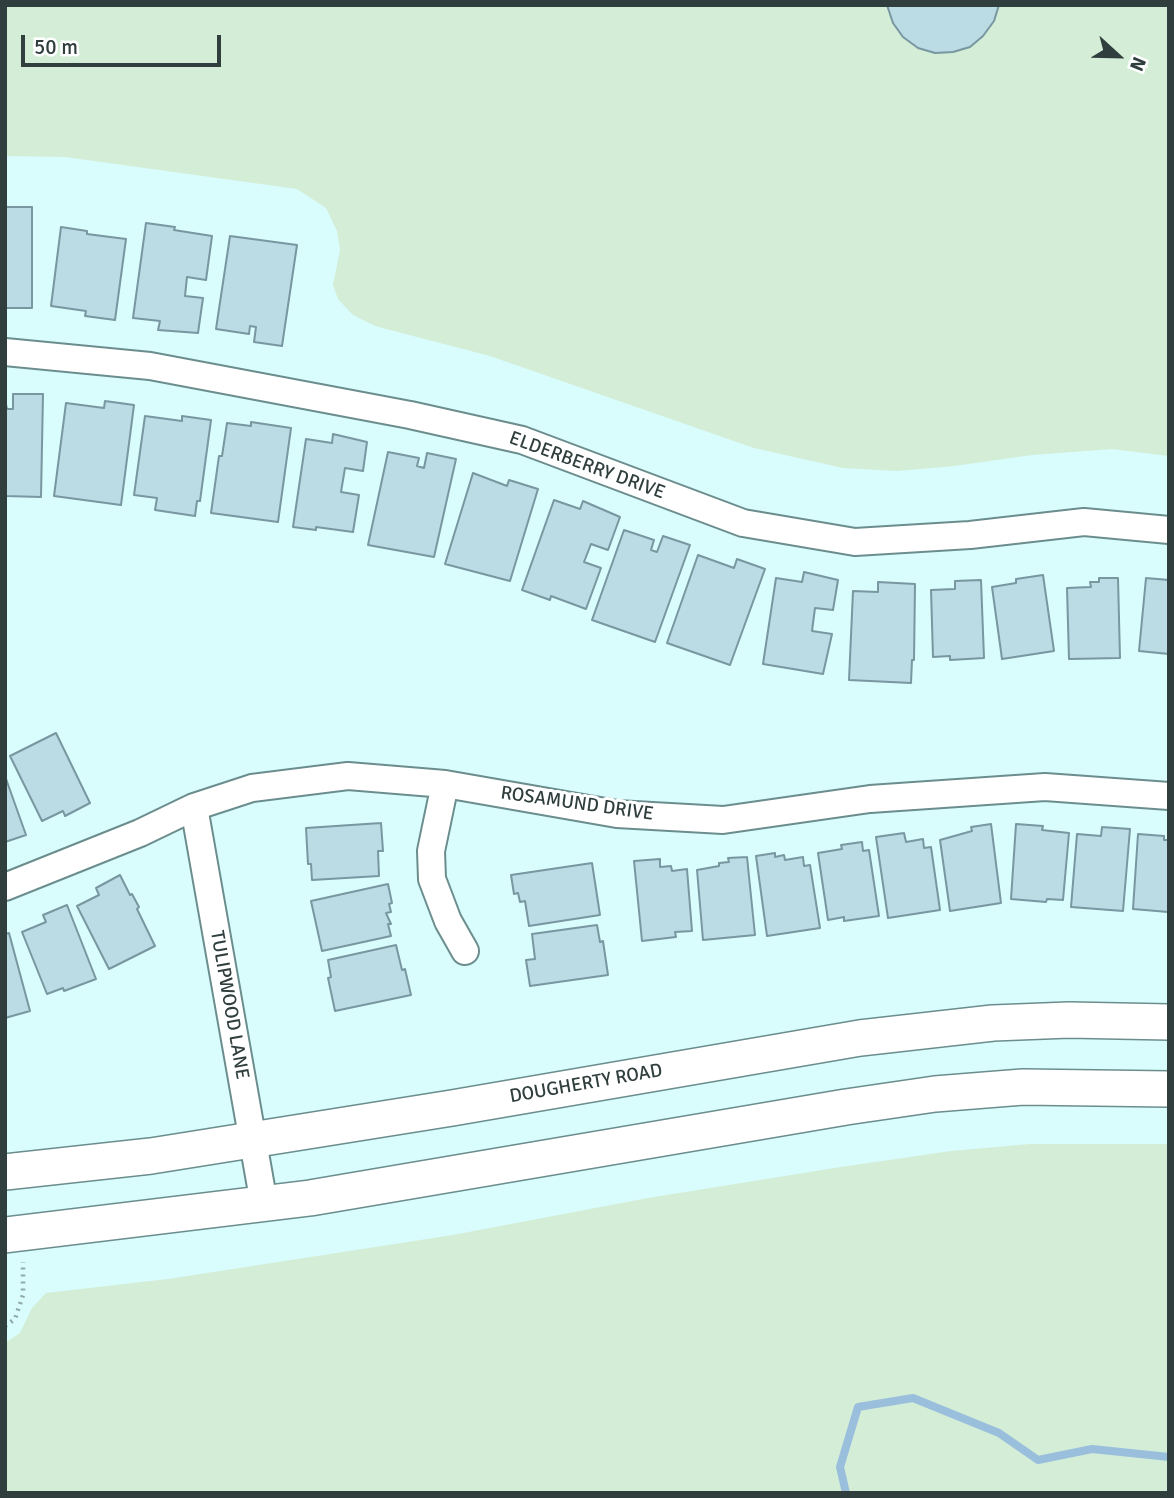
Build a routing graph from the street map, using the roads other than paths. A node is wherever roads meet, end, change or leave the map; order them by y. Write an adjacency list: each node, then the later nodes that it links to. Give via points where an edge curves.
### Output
1 (5, 352): 2 (street, ELDERBERRY DRIVE, via 150,366 522,439 743,523 855,542 1084,522)
2 (1169, 530)
3 (446, 785): 4 (street, ROSAMUND DRIVE, via 617,814 723,820 870,799 1045,787); 5 (street, ROSAMUND DRIVE, via 348,776 252,788); 7 (street, via 431,851 432,879)
4 (1169, 796)
5 (194, 807): 6 (street, ROSAMUND DRIVE); 10 (street, TULIPWOOD LANE)
6 (5, 887)
7 (465, 951)
8 (1169, 1022): 10 (main road, DOUGHERTY ROAD, via 993,1023 860,1038)
9 (1169, 1088): 12 (main road, via 1023,1087 935,1094)
10 (252, 1140): 11 (main road, DOUGHERTY ROAD); 12 (street, TULIPWOOD LANE)
11 (5, 1172)
12 (264, 1204): 13 (main road)
13 (15, 1234)

